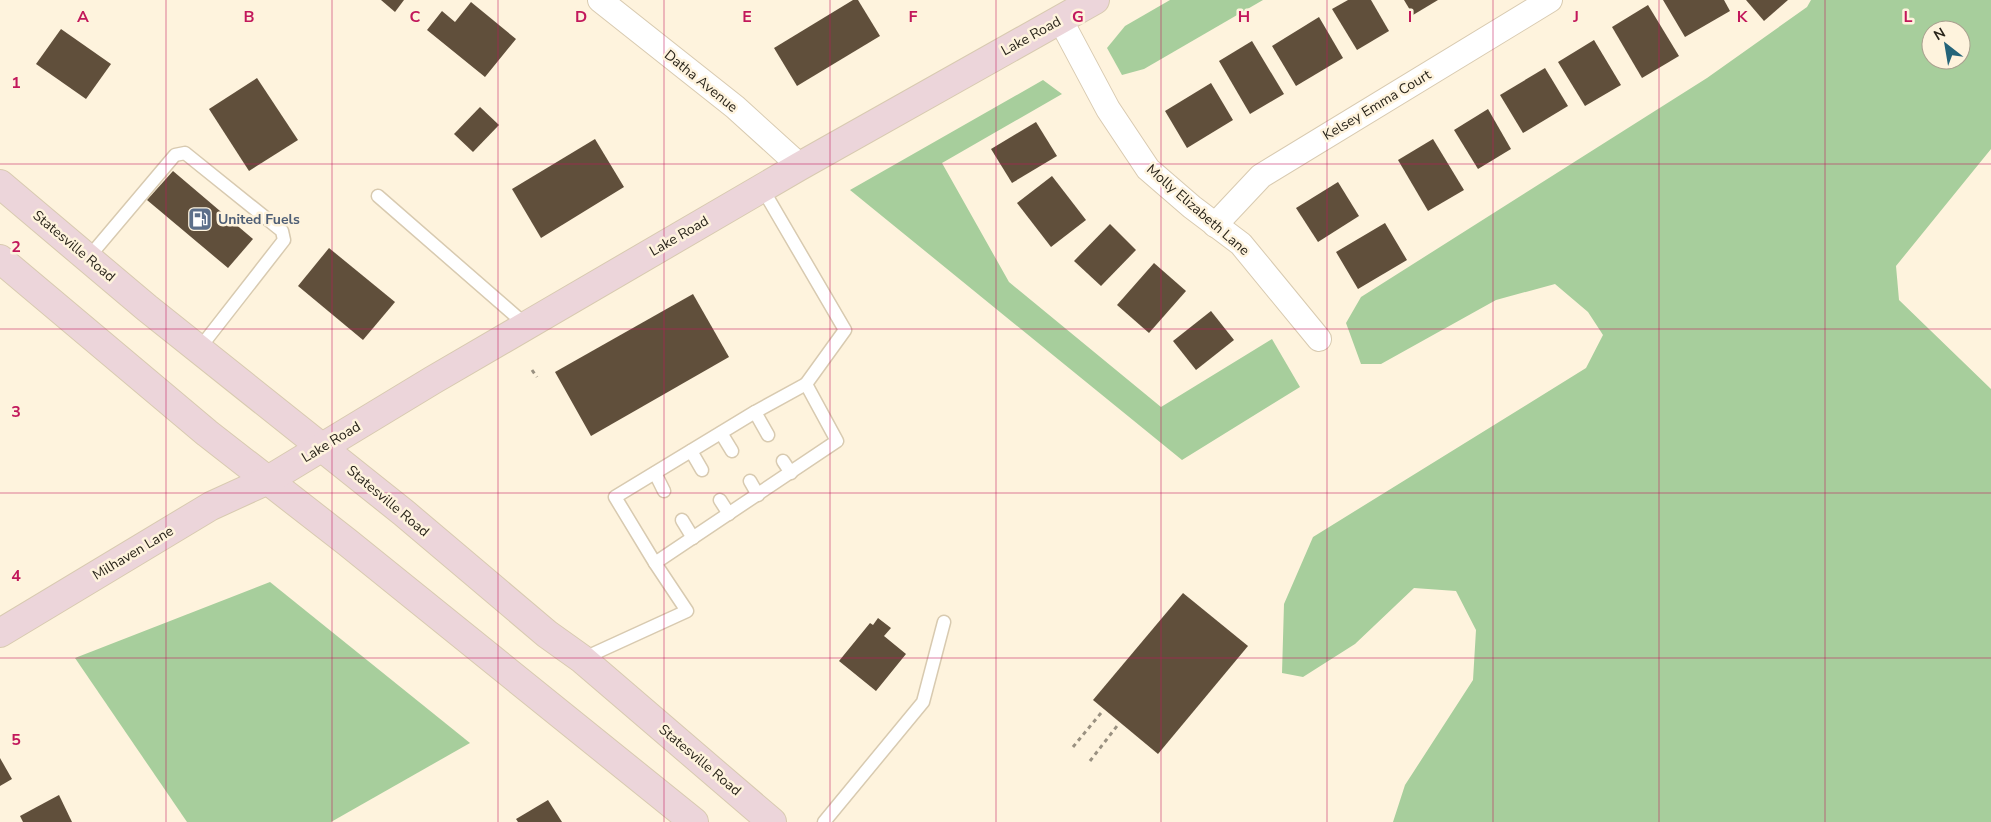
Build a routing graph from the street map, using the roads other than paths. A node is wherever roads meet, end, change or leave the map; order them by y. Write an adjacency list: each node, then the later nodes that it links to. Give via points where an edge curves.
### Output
1 (600, 0): 5 (street, Datha Avenue, via 735,107)
2 (1095, 0): 4 (main road, Lake Road)
3 (1550, 0): 9 (street, Kelsey Emma Court, via 1261,176)
4 (1060, 19): 5 (main road, Lake Road); 9 (street, Molly Elizabeth Lane, via 1108,109 1148,169)
5 (800, 166): 7 (main road, Lake Road)
6 (0, 184): 10 (main road, Statesville Road)
7 (762, 188): 12 (main road, Lake Road); 15 (lane, via 845,330)
8 (378, 196): 12 (lane)
9 (1215, 225): 13 (street, Molly Elizabeth Lane, via 1241,244)
10 (88, 258): 14 (main road, Statesville Road); 14 (lane, via 175,154 185,153 282,231 284,240)
11 (0, 259): 26 (main road, via 207,433)
12 (526, 326): 19 (main road, Lake Road)
13 (1319, 339)
14 (199, 349): 19 (main road, Statesville Road)
15 (806, 384): 16 (lane); 25 (lane, via 837,441)
16 (755, 412): 17 (lane); 18 (lane)
17 (722, 432): 20 (lane); 21 (lane)
18 (768, 435)
19 (322, 448): 26 (main road, Lake Road); 37 (main road, Statesville Road, via 547,634)
20 (691, 451): 23 (lane); 24 (lane)
21 (732, 451)
22 (783, 461): 25 (lane)
23 (702, 470)
24 (655, 473): 28 (lane); 34 (lane, via 614,497)
25 (791, 473): 29 (lane)
26 (268, 480): 36 (main road, Milhaven Lane, via 212,506); 38 (main road)
27 (750, 481): 29 (lane)
28 (664, 491)
29 (758, 495): 31 (lane)
30 (720, 500): 31 (lane)
31 (729, 514): 33 (lane)
32 (682, 520): 33 (lane)
33 (693, 538): 34 (lane)
34 (655, 563): 37 (lane, via 687,611)
35 (944, 622): 40 (lane, via 923,702)
36 (0, 633)
37 (582, 659): 39 (main road, Statesville Road)
38 (688, 820)
39 (772, 822)
40 (824, 822)

